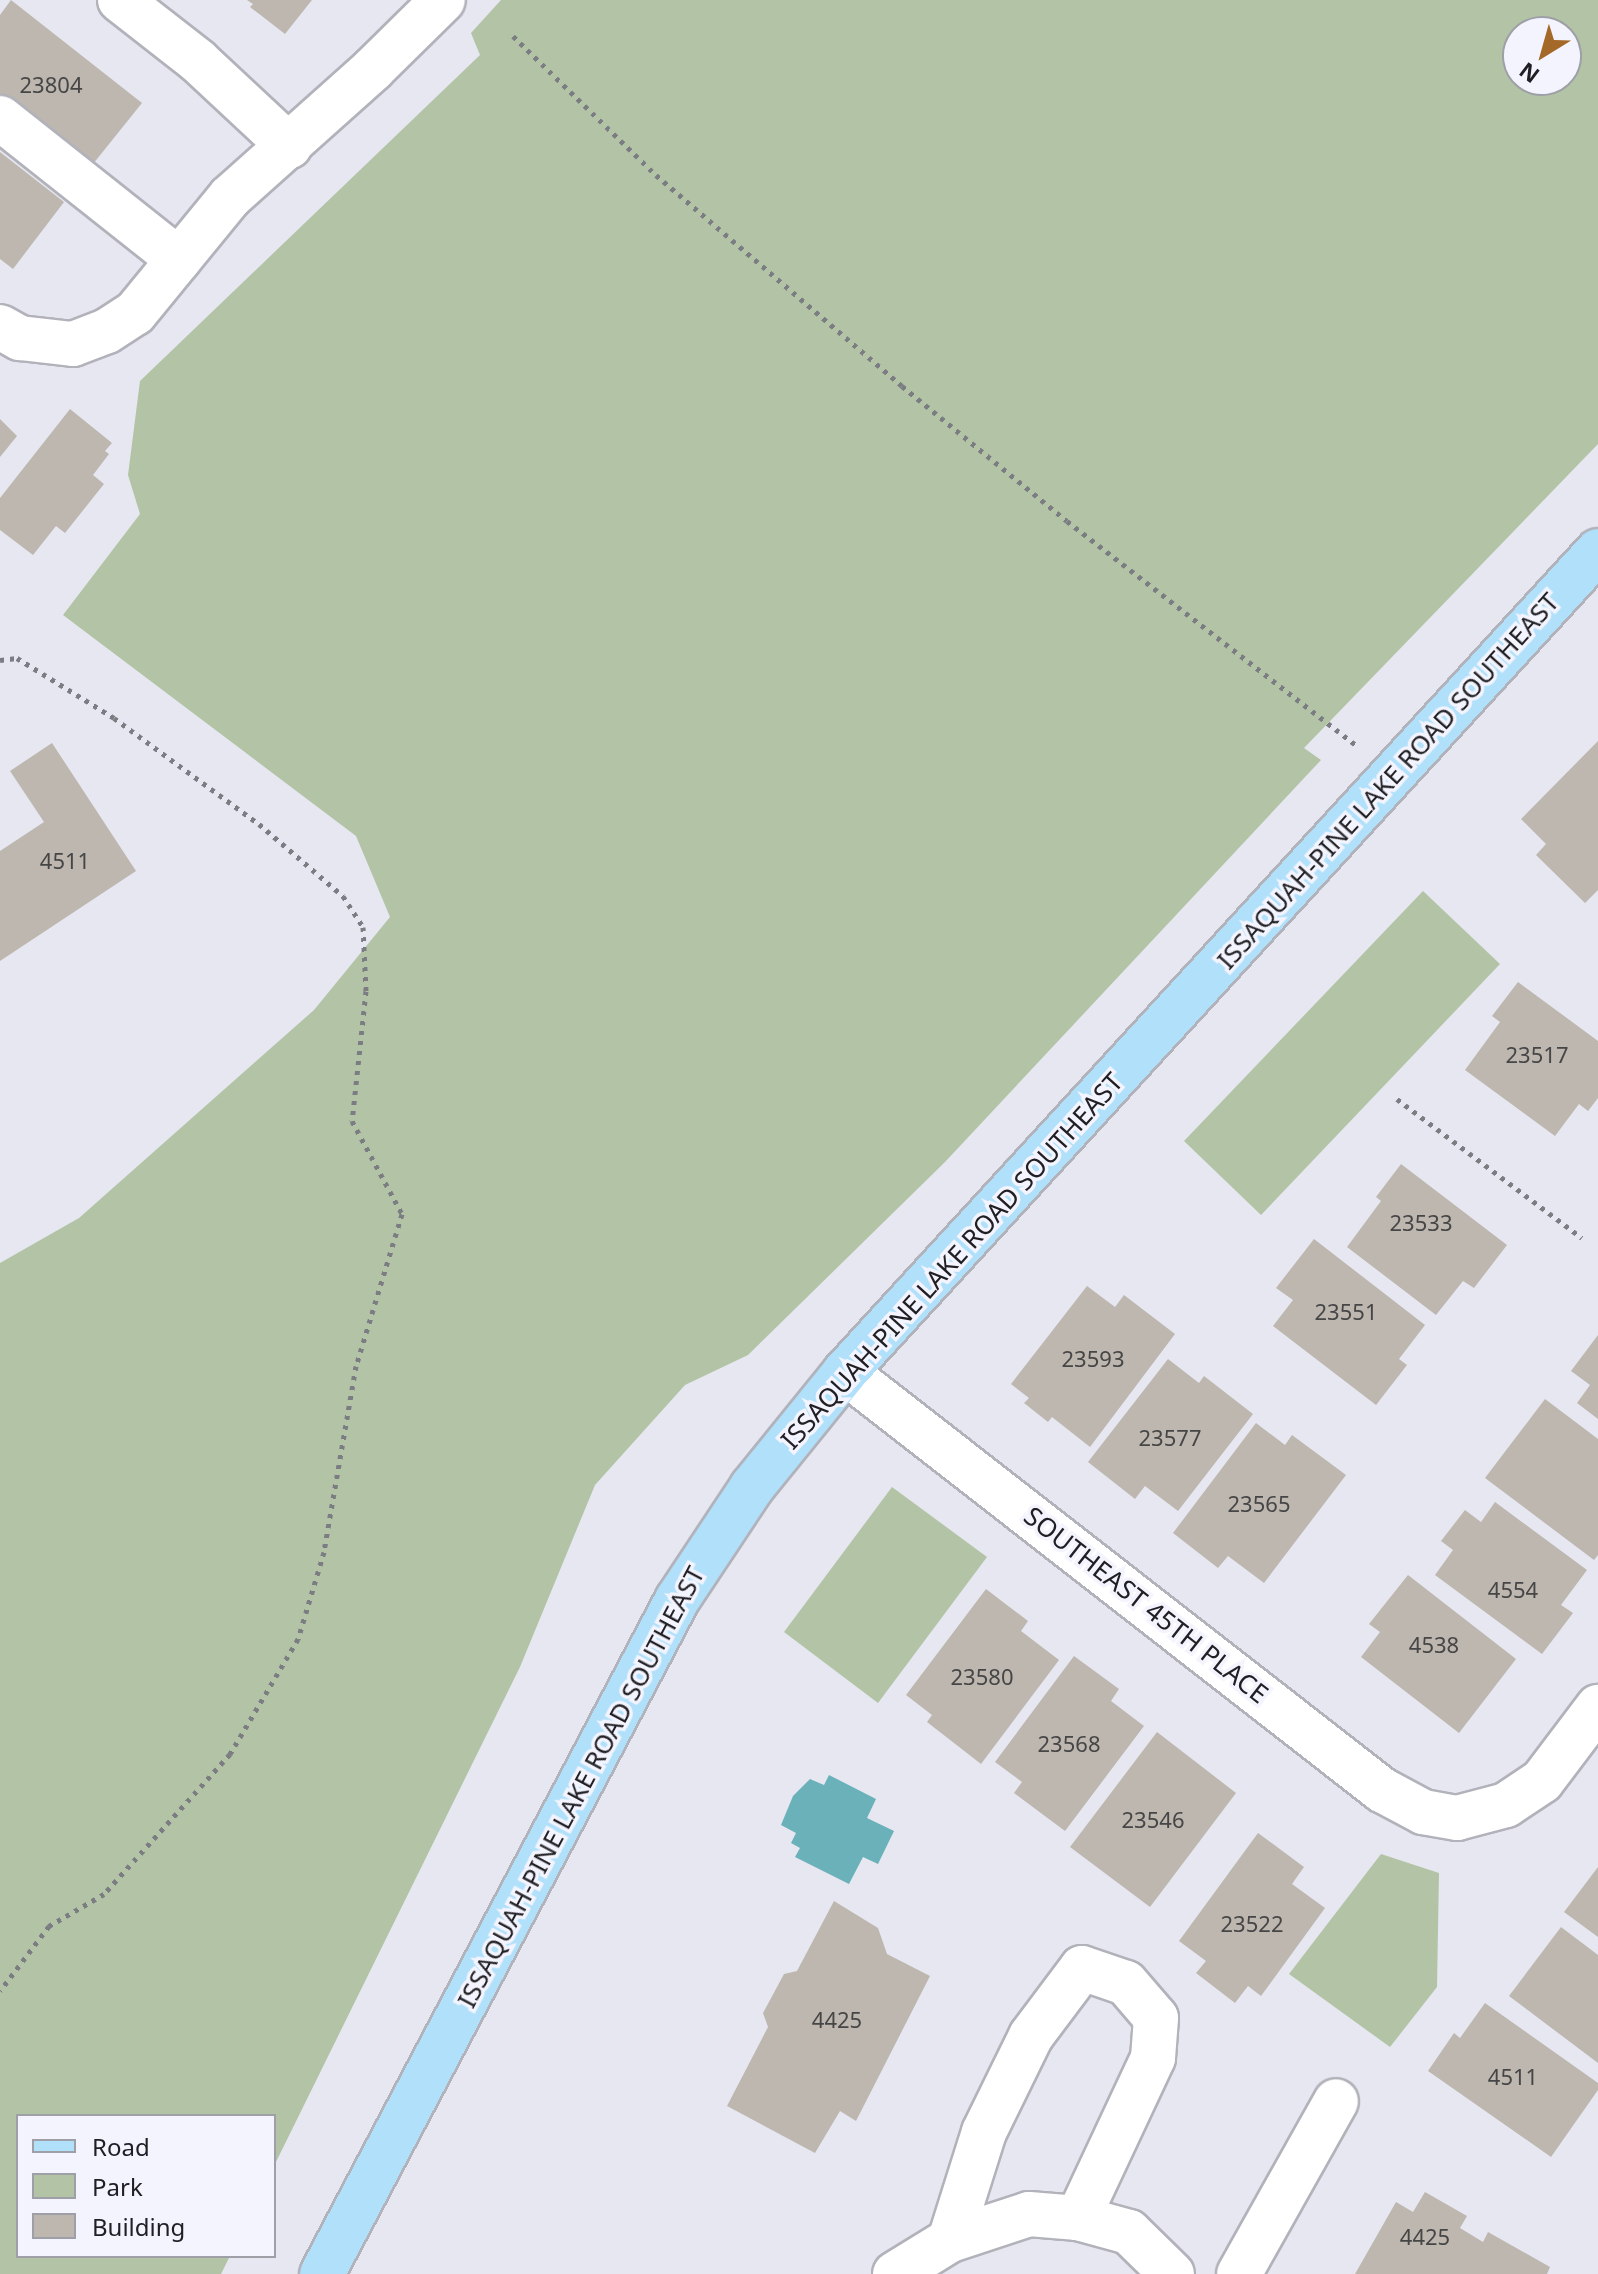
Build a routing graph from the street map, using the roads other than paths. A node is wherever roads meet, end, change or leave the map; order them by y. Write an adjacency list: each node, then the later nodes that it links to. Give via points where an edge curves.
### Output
1 (120, 0): 4 (street, via 198,61)
2 (443, 0): 4 (street)
3 (0, 118): 5 (street)
4 (289, 146): 5 (street, via 230,197)
5 (179, 260): 6 (street, via 135,313 73,344 20,338)
6 (0, 327)
7 (1598, 551): 8 (main road, ISSAQUAH-PINE LAKE ROAD SOUTHEAST)
8 (845, 1372): 9 (street, SOUTHEAST 45TH PLACE, via 1382,1790 1423,1812 1457,1818 1506,1805 1542,1781); 13 (main road, ISSAQUAH-PINE LAKE ROAD SOUTHEAST, via 752,1487 677,1600)
9 (1598, 1707)
10 (1336, 2101): 16 (street)
11 (1078, 2218): 12 (street, via 1029,2214); 12 (street, via 1153,2058 1156,2018 1126,1983 1082,1968 1031,2036 984,2132); 15 (street, via 1129,2232)
12 (950, 2240): 14 (street)
13 (322, 2274)
14 (895, 2274)
15 (1172, 2274)
16 (1239, 2274)

